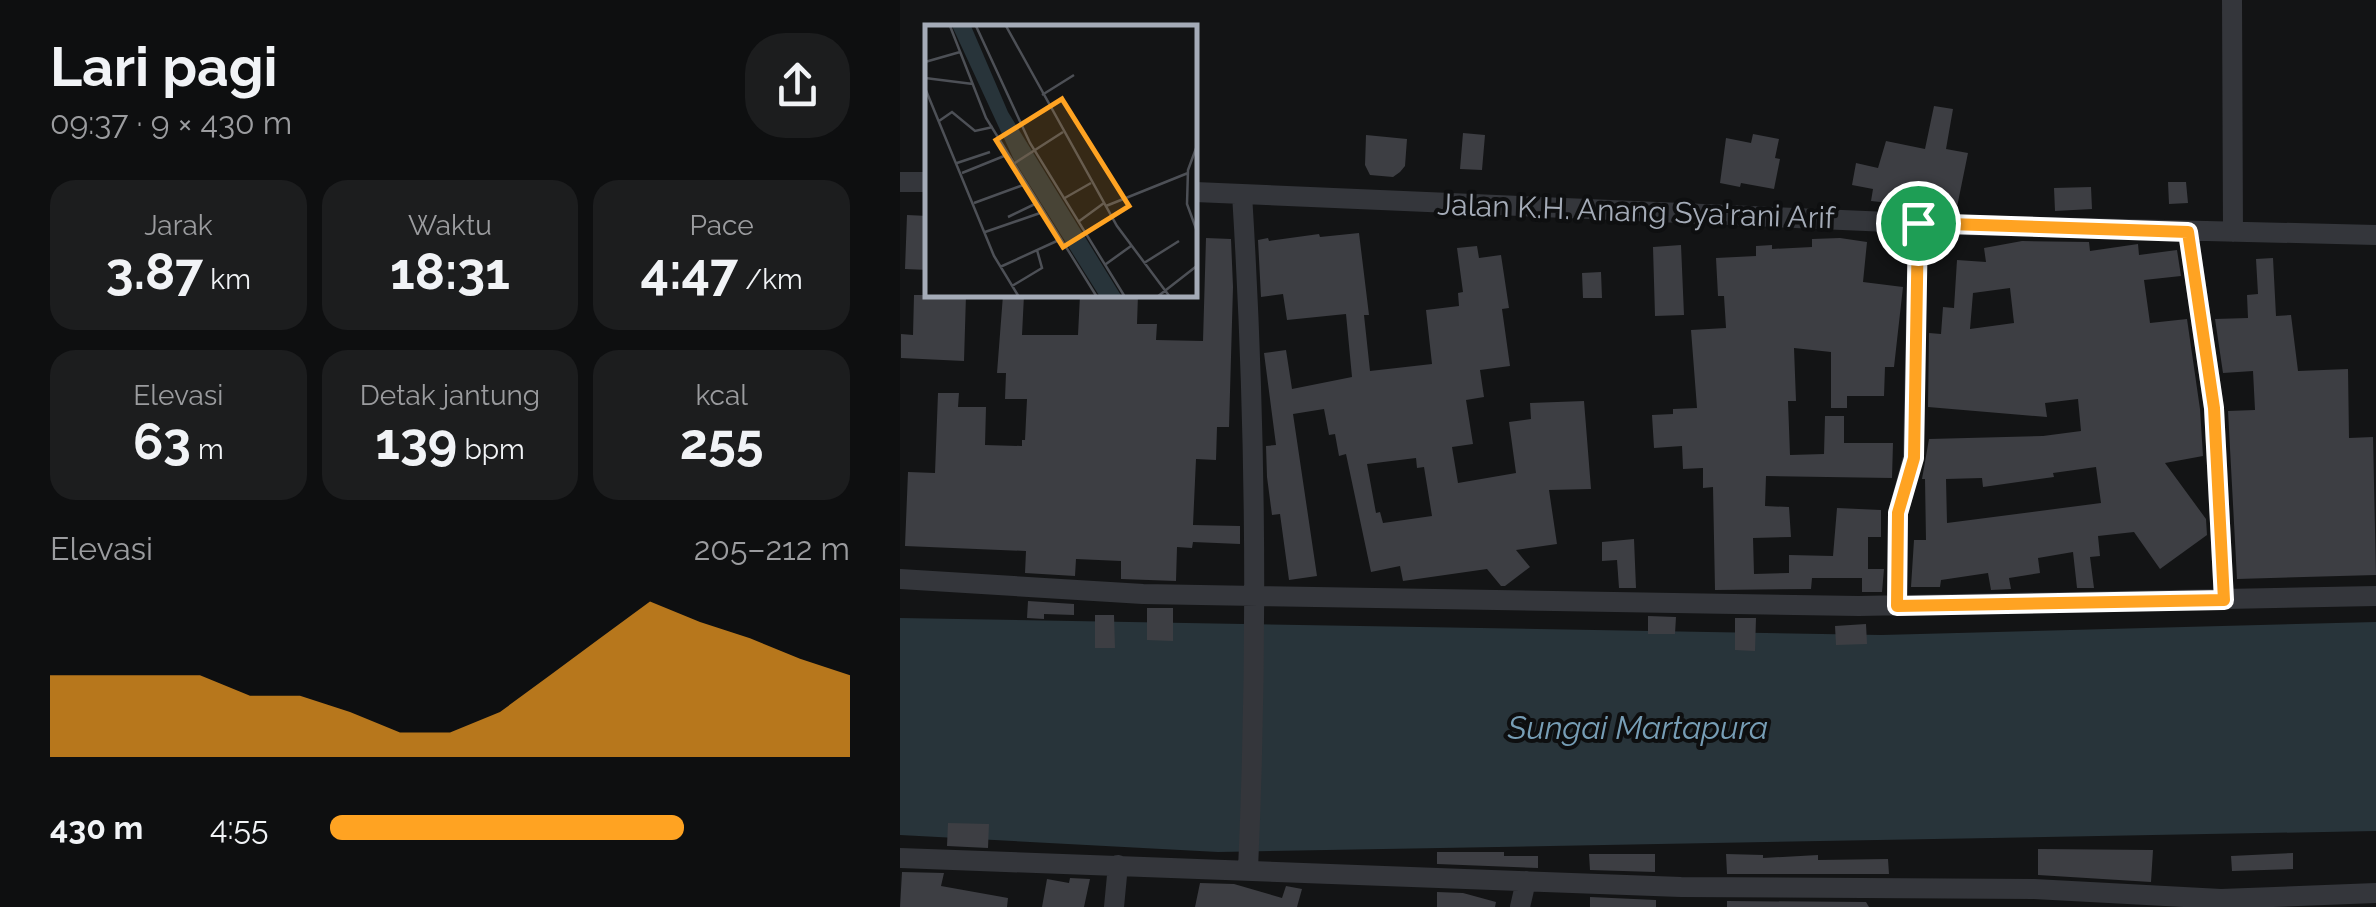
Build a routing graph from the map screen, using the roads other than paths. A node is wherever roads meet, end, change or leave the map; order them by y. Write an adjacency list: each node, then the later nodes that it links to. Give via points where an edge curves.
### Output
1 (2232, 0): 6 (street)
2 (1198, 192): 3 (street, Jalan K.H. Anang Sya'rani Arif)
3 (1242, 194): 4 (street, Jalan K.H. Anang Sya'rani Arif); 9 (street)
4 (1918, 223): 5 (street, Jalan K.H. Anang Sya'rani Arif); 12 (street, via 1914,458 1898,513)
5 (2188, 232): 6 (street, Jalan K.H. Anang Sya'rani Arif); 11 (street, via 2214,408)
6 (2233, 232): 7 (street, Jalan K.H. Anang Sya'rani Arif)
7 (2376, 235)
8 (900, 580): 9 (street)
9 (1256, 596): 12 (street); 14 (street)
10 (2376, 596): 11 (street)
11 (2224, 600): 12 (street)
12 (1897, 606)
13 (900, 858): 15 (street)
14 (1248, 863): 15 (street); 16 (street)
15 (1118, 865): 21 (street)
16 (1526, 881): 18 (street); 22 (street)
17 (2376, 893): 20 (street)
18 (1782, 898): 19 (street)
19 (1898, 899): 20 (street, via 2034,889)
20 (2278, 901)
21 (1114, 907)
22 (1520, 907)

